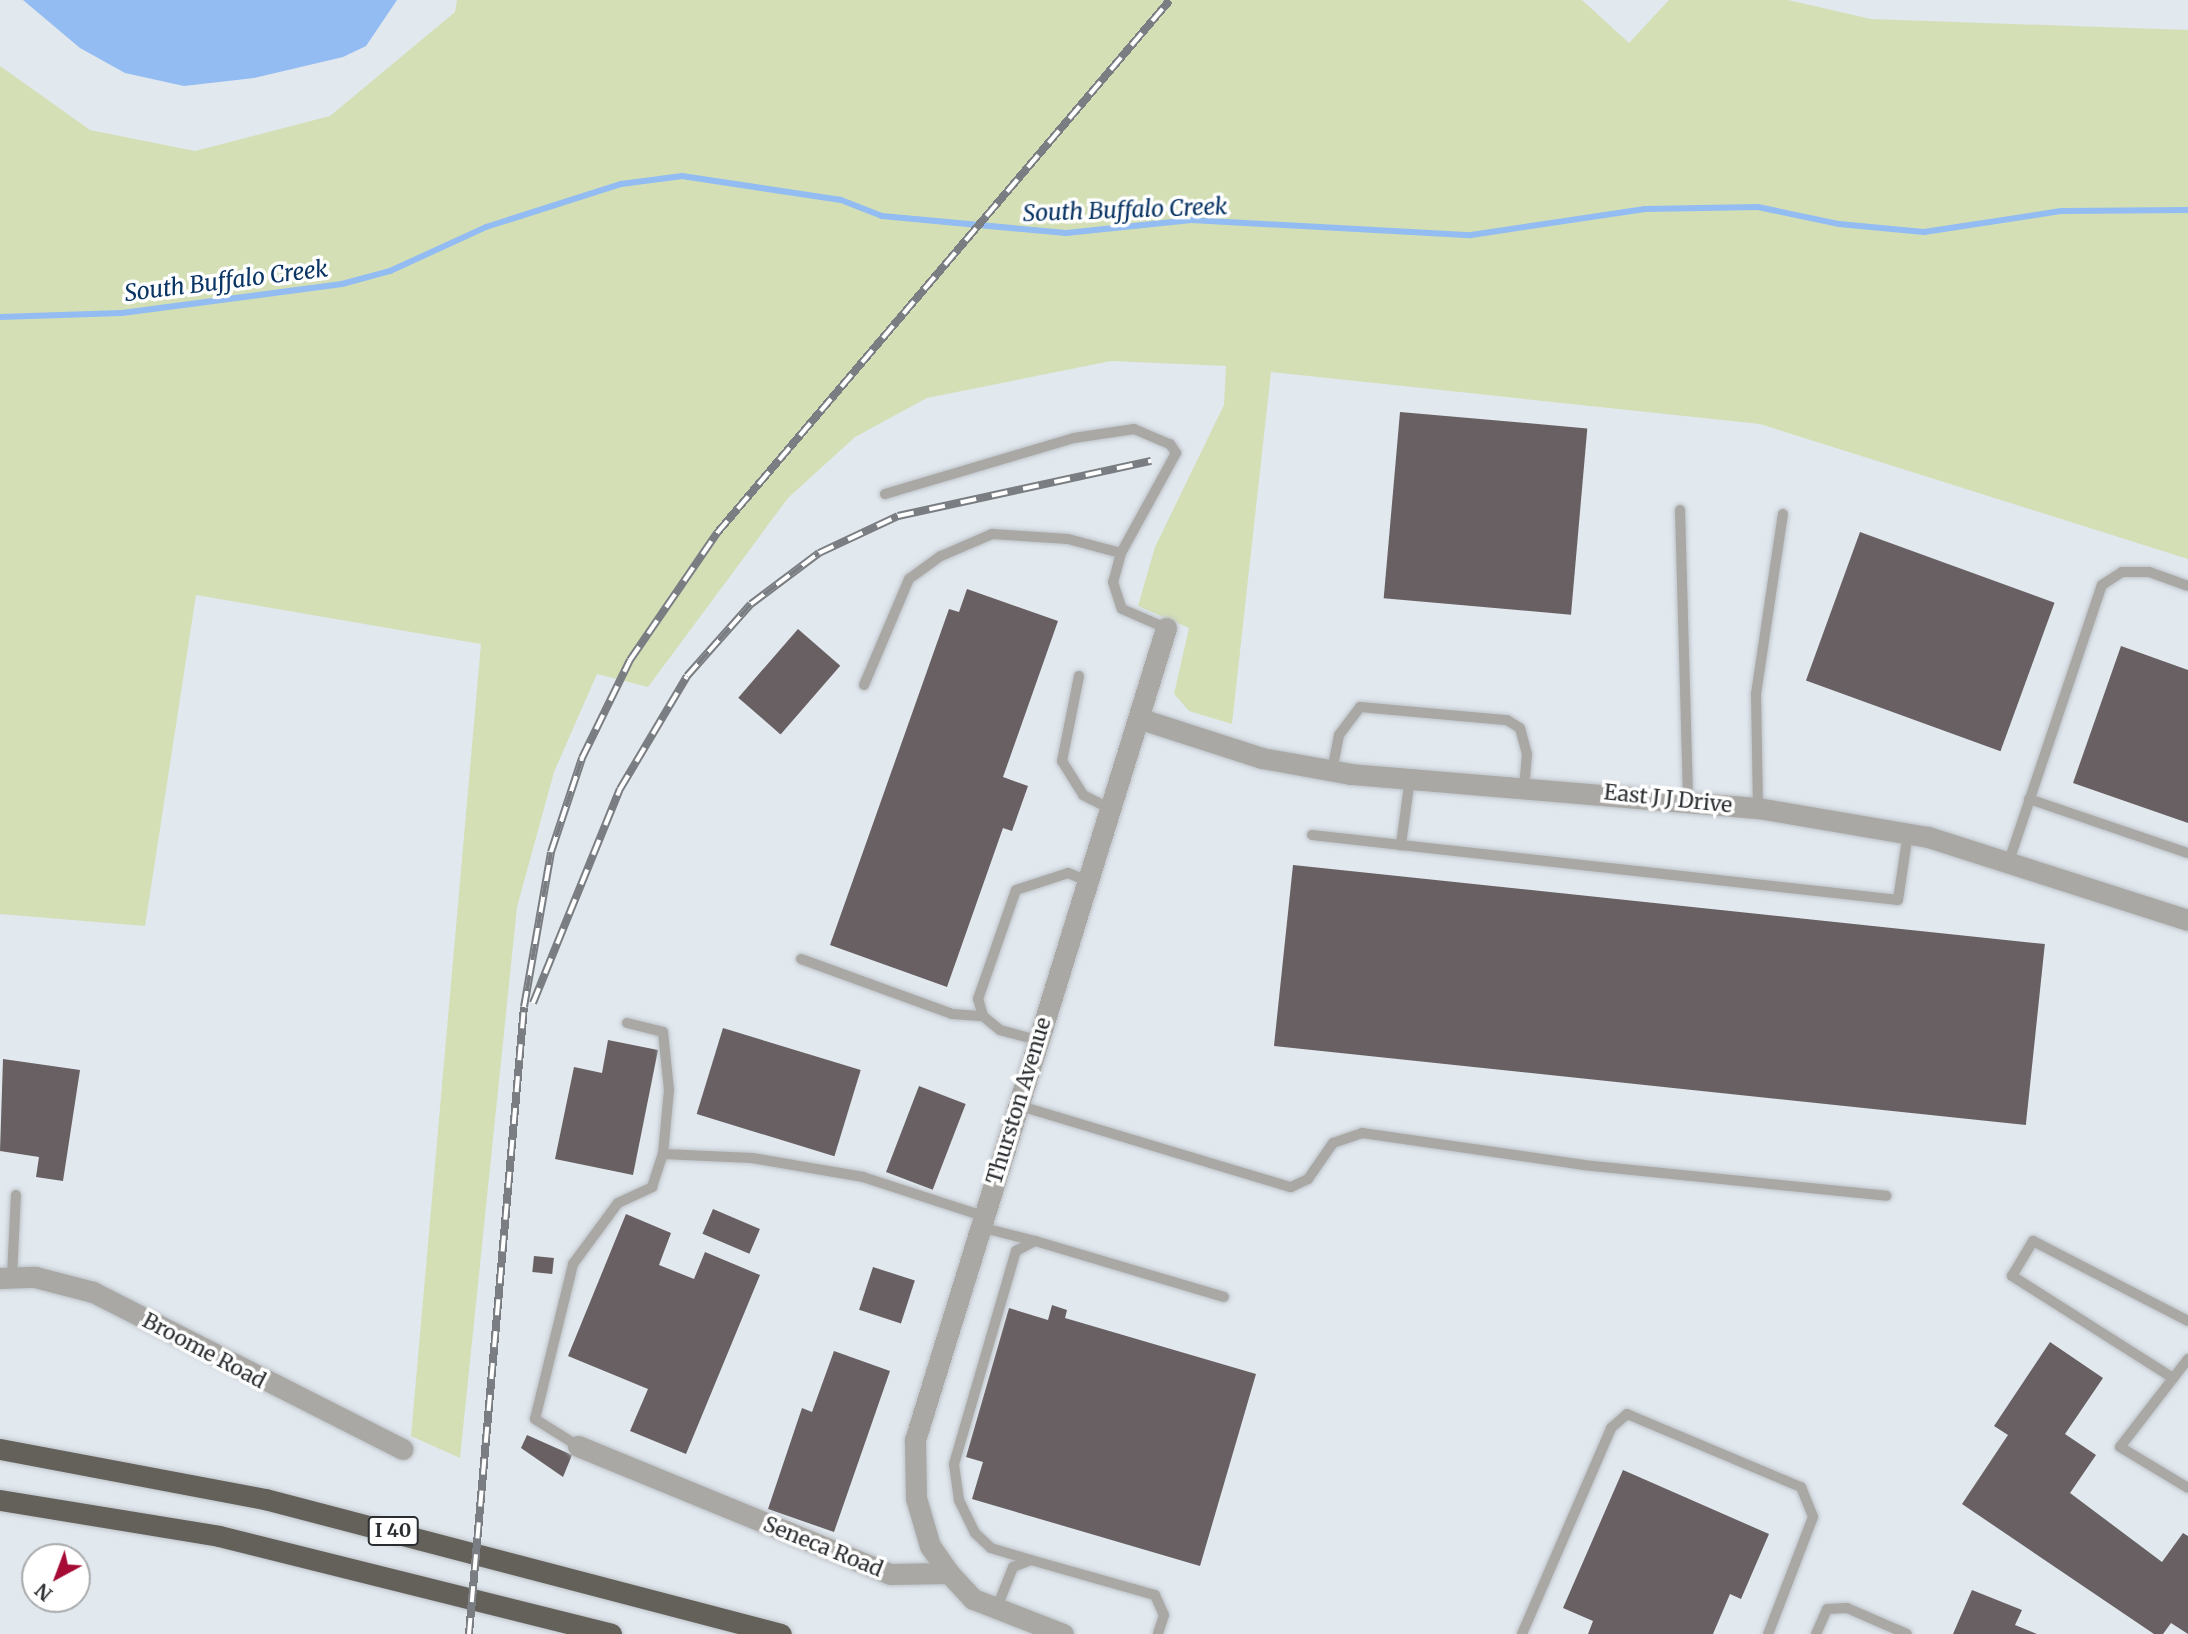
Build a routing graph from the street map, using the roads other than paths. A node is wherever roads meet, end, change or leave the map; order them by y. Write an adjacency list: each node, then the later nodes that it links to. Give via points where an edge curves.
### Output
1 (884, 494): 4 (lane, via 1074,438 1134,429 1170,444 1176,453)
2 (1680, 510): 14 (lane)
3 (1783, 514): 15 (lane, via 1756,694)
4 (1121, 553): 6 (lane, via 1113,582 1122,609); 8 (lane, via 1068,539 992,534 941,556 909,579)
5 (2188, 586): 13 (lane, via 2149,572 2123,572 2102,585)
6 (1166, 628): 9 (street, Thurston Avenue)
7 (1079, 676): 16 (lane, via 1062,761 1083,795)
8 (864, 685)
9 (1141, 719): 10 (street, East J J Drive, via 1262,758); 16 (street, Thurston Avenue)
10 (1332, 771): 11 (street, East J J Drive); 12 (lane, via 1339,735 1360,707 1507,720 1520,729 1527,754)
11 (1410, 778): 12 (street, East J J Drive); 19 (lane)
12 (1524, 786): 14 (street, East J J Drive)
13 (2029, 799): 20 (lane); 21 (lane)
14 (1688, 801): 15 (street, East J J Drive)
15 (1758, 808): 17 (street, East J J Drive)
16 (1112, 810): 22 (street, Thurston Avenue)
17 (1908, 833): 19 (lane, via 1898,900); 21 (street, East J J Drive)
18 (1312, 835): 19 (lane)
19 (1401, 845)
20 (2188, 853)
21 (2009, 861): 23 (street, East J J Drive)
22 (1088, 881): 25 (lane, via 1068,873 1016,890 978,999); 27 (street, Thurston Avenue)
23 (2188, 920)
24 (802, 959): 25 (lane, via 952,1014)
25 (983, 1016): 27 (lane, via 1000,1030)
26 (627, 1023): 29 (lane, via 663,1032 669,1090)
27 (1037, 1040): 28 (street, Thurston Avenue)
28 (1017, 1105): 31 (lane, via 1291,1187 1308,1179 1333,1143 1362,1133 1583,1165); 32 (street, Thurston Avenue)
29 (663, 1154): 32 (lane, via 752,1158 863,1177); 39 (lane, via 652,1187 618,1203 573,1264 535,1419)
30 (16, 1195): 34 (lane)
31 (1886, 1196)
32 (982, 1221): 33 (lane); 45 (street, Thurston Avenue, via 915,1440 916,1498 930,1546)
33 (1035, 1241): 35 (lane); 44 (lane, via 1016,1251 954,1464 958,1500 975,1533 991,1548)
34 (6, 1277): 40 (street, Broome Road, via 93,1293)
35 (1224, 1297)
36 (2188, 1321): 38 (lane, via 2033,1241 2012,1276)
37 (2188, 1359): 38 (lane)
38 (2173, 1378): 42 (lane, via 2120,1447)
39 (578, 1446): 45 (street, Seneca Road, via 890,1574)
40 (403, 1449)
41 (0, 1450): 48 (highway, I 40, via 265,1499)
42 (2188, 1488)
43 (0, 1500): 47 (highway, I 40, via 219,1536)
44 (1031, 1560): 46 (lane, via 1013,1567); 50 (lane, via 1155,1595 1164,1615)
45 (949, 1573): 46 (street, via 973,1599)
46 (996, 1610): 49 (street)
47 (611, 1634)
48 (782, 1634)
49 (1063, 1634)
50 (1158, 1634)
51 (1522, 1634): 52 (lane, via 1611,1428 1627,1414 1801,1487 1813,1517)
52 (1768, 1634)
53 (1816, 1634): 54 (lane, via 1827,1609 1847,1608)
54 (1907, 1634)

